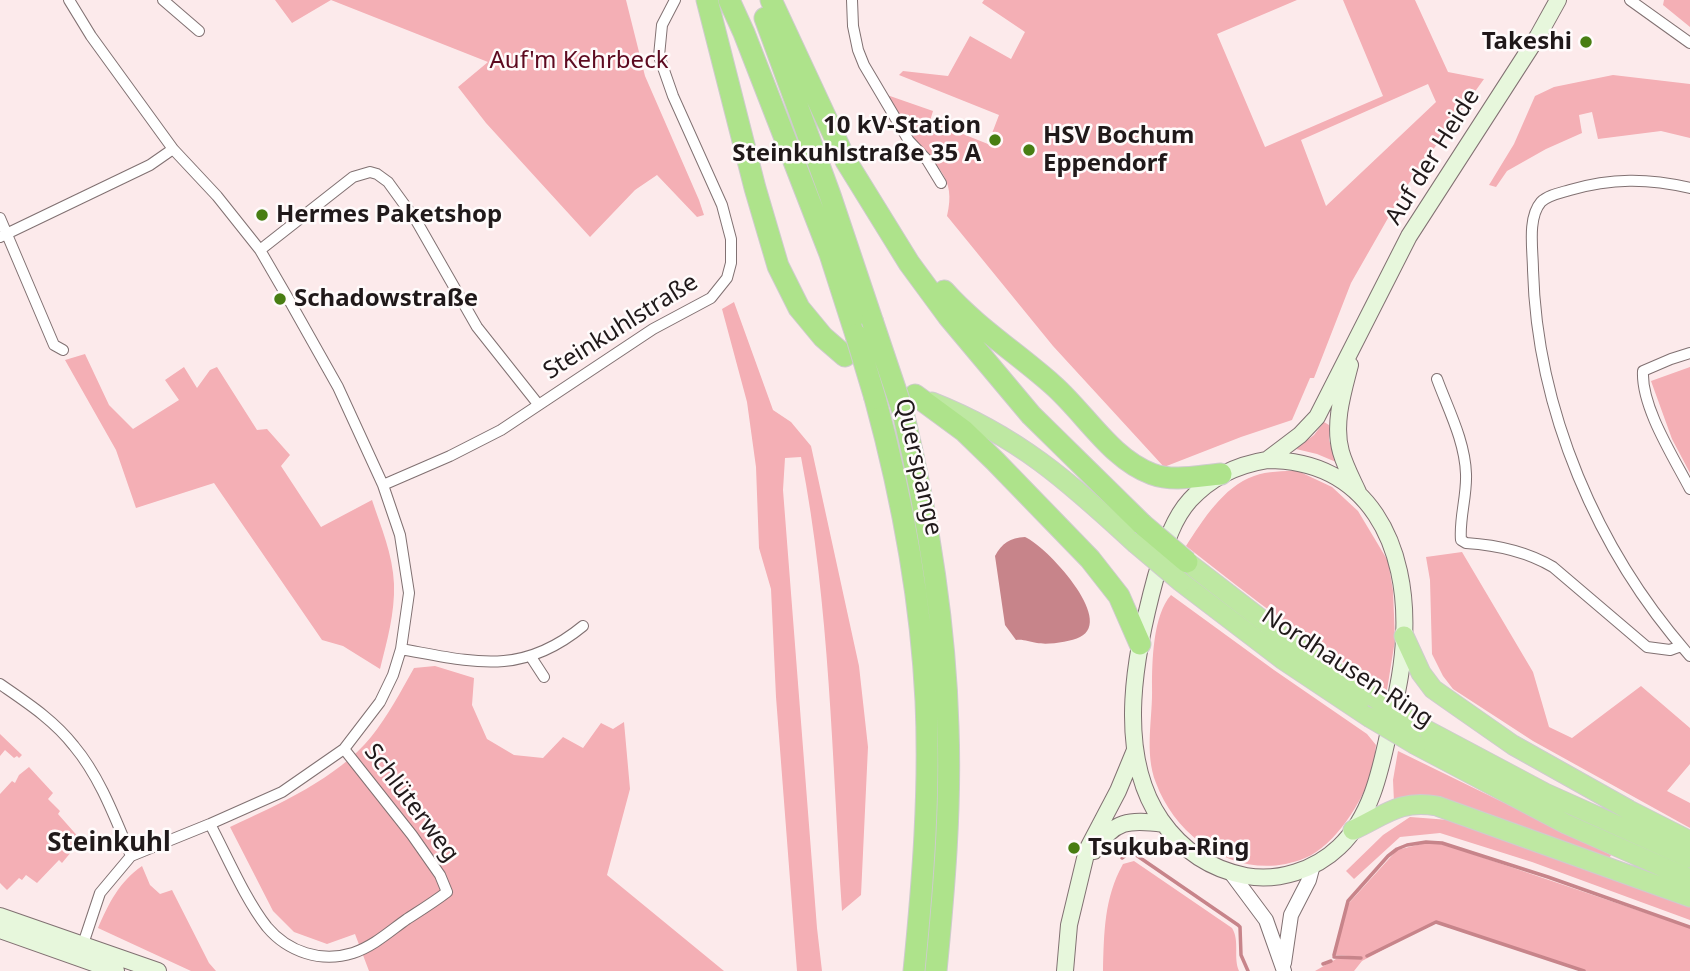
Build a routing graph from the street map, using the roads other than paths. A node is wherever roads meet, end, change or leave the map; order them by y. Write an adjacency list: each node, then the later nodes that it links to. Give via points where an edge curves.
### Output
1 (69, 0): 13 (street)
2 (163, 0): 11 (street)
3 (675, 0): 25 (street, Steinkuhlstraße, via 662,25 659,56 722,205 731,239 730,273 710,298 653,329)
4 (707, 0): 23 (highway, via 778,266 799,308)
5 (729, 0): 63 (highway, Querspange, bridge, via 826,242 876,398 901,498 924,670 926,797)
6 (758, 0): 26 (highway, Querspange, bridge, via 872,320)
7 (771, 0): 15 (highway)
8 (852, 0): 14 (street, via 853,26 864,65 909,141)
9 (1558, 0): 20 (main road, Auf der Heide, via 1409,236)
10 (1630, 0): 12 (street)
11 (199, 31)
12 (1690, 43)
13 (173, 149): 18 (street, via 150,165); 19 (street)
14 (941, 183)
15 (860, 186): 28 (highway, via 888,212 959,307 1056,387 1137,468 1163,478); 32 (highway, via 909,262 980,356)
16 (1690, 188): 37 (street, via 1642,180 1588,185 1543,200 1533,230 1539,342 1566,442 1613,546)
17 (0, 219): 18 (street)
18 (4, 235): 21 (street, via 54,345)
19 (260, 250): 25 (street, via 353,177 377,173 417,222 478,327); 29 (street, via 338,387)
20 (1354, 342): 27 (main road, Auf der Heide, via 1317,417); 31 (main road, Auf der Heide, via 1338,437)
21 (62, 350)
22 (1690, 354): 30 (street, via 1643,371 1655,418)
23 (845, 356)
24 (1437, 379): 37 (street, via 1464,458 1461,541 1541,560 1647,647 1670,650)
25 (538, 404): 29 (street, Steinkuhlstraße, via 482,440)
26 (909, 404): 32 (highway, via 971,418 1013,442); 36 (highway, via 964,431 988,453 1090,559 1119,596); 64 (highway, Querspange, via 945,664 948,792)
27 (1267, 460): 28 (main road); 31 (main road, via 1324,469)
28 (1220, 474): 36 (main road, via 1188,502 1174,523)
29 (383, 485): 38 (street, via 400,535 407,579)
30 (1690, 489)
31 (1359, 494): 35 (main road, via 1392,544 1403,592)
32 (1138, 533): 33 (highway, bridge)
33 (1184, 572): 43 (highway, Nordhausen-Ring, bridge, via 1373,697); 43 (highway, Nordhausen-Ring, bridge, via 1282,659 1369,717)
34 (583, 626): 40 (street)
35 (1404, 636): 48 (main road, via 1397,694 1377,783); 49 (highway, via 1433,689 1460,709 1513,745)
36 (1140, 644): 45 (main road, via 1133,718)
37 (1681, 646): 39 (street)
38 (401, 649): 40 (street, via 485,662); 44 (street, via 380,702)
39 (1690, 656)
40 (531, 657): 41 (street)
41 (544, 677)
42 (0, 684): 50 (street, via 74,745)
43 (1418, 735): 51 (highway, Nordhausen-Ring); 55 (highway, Nordhausen-Ring, via 1566,824)
44 (344, 749): 46 (street, via 282,792); 46 (street, Schlüterweg, via 412,835 447,891 379,940 353,953 323,957 285,945 253,904)
45 (1135, 750): 47 (main road, via 1146,792); 53 (main road, via 1087,850)
46 (210, 824): 50 (street)
47 (1164, 824): 53 (main road, via 1121,823 1101,840); 54 (main road, via 1189,852)
48 (1353, 830): 52 (main road, via 1339,847); 56 (highway, via 1399,807 1422,803)
49 (1690, 841)
50 (131, 856): 59 (street, via 100,892)
51 (1690, 858)
52 (1313, 865): 54 (main road, via 1269,878); 60 (street, via 1291,915)
53 (1083, 868): 65 (main road, via 1069,925)
54 (1231, 873): 60 (street, via 1266,920)
55 (1690, 879)
56 (1690, 897)
57 (0, 916): 59 (main road)
58 (0, 930): 59 (main road)
59 (79, 958): 61 (main road); 62 (main road)
60 (1283, 969)
61 (116, 971)
62 (158, 971)
63 (914, 971)
64 (936, 971)
65 (1065, 971)

